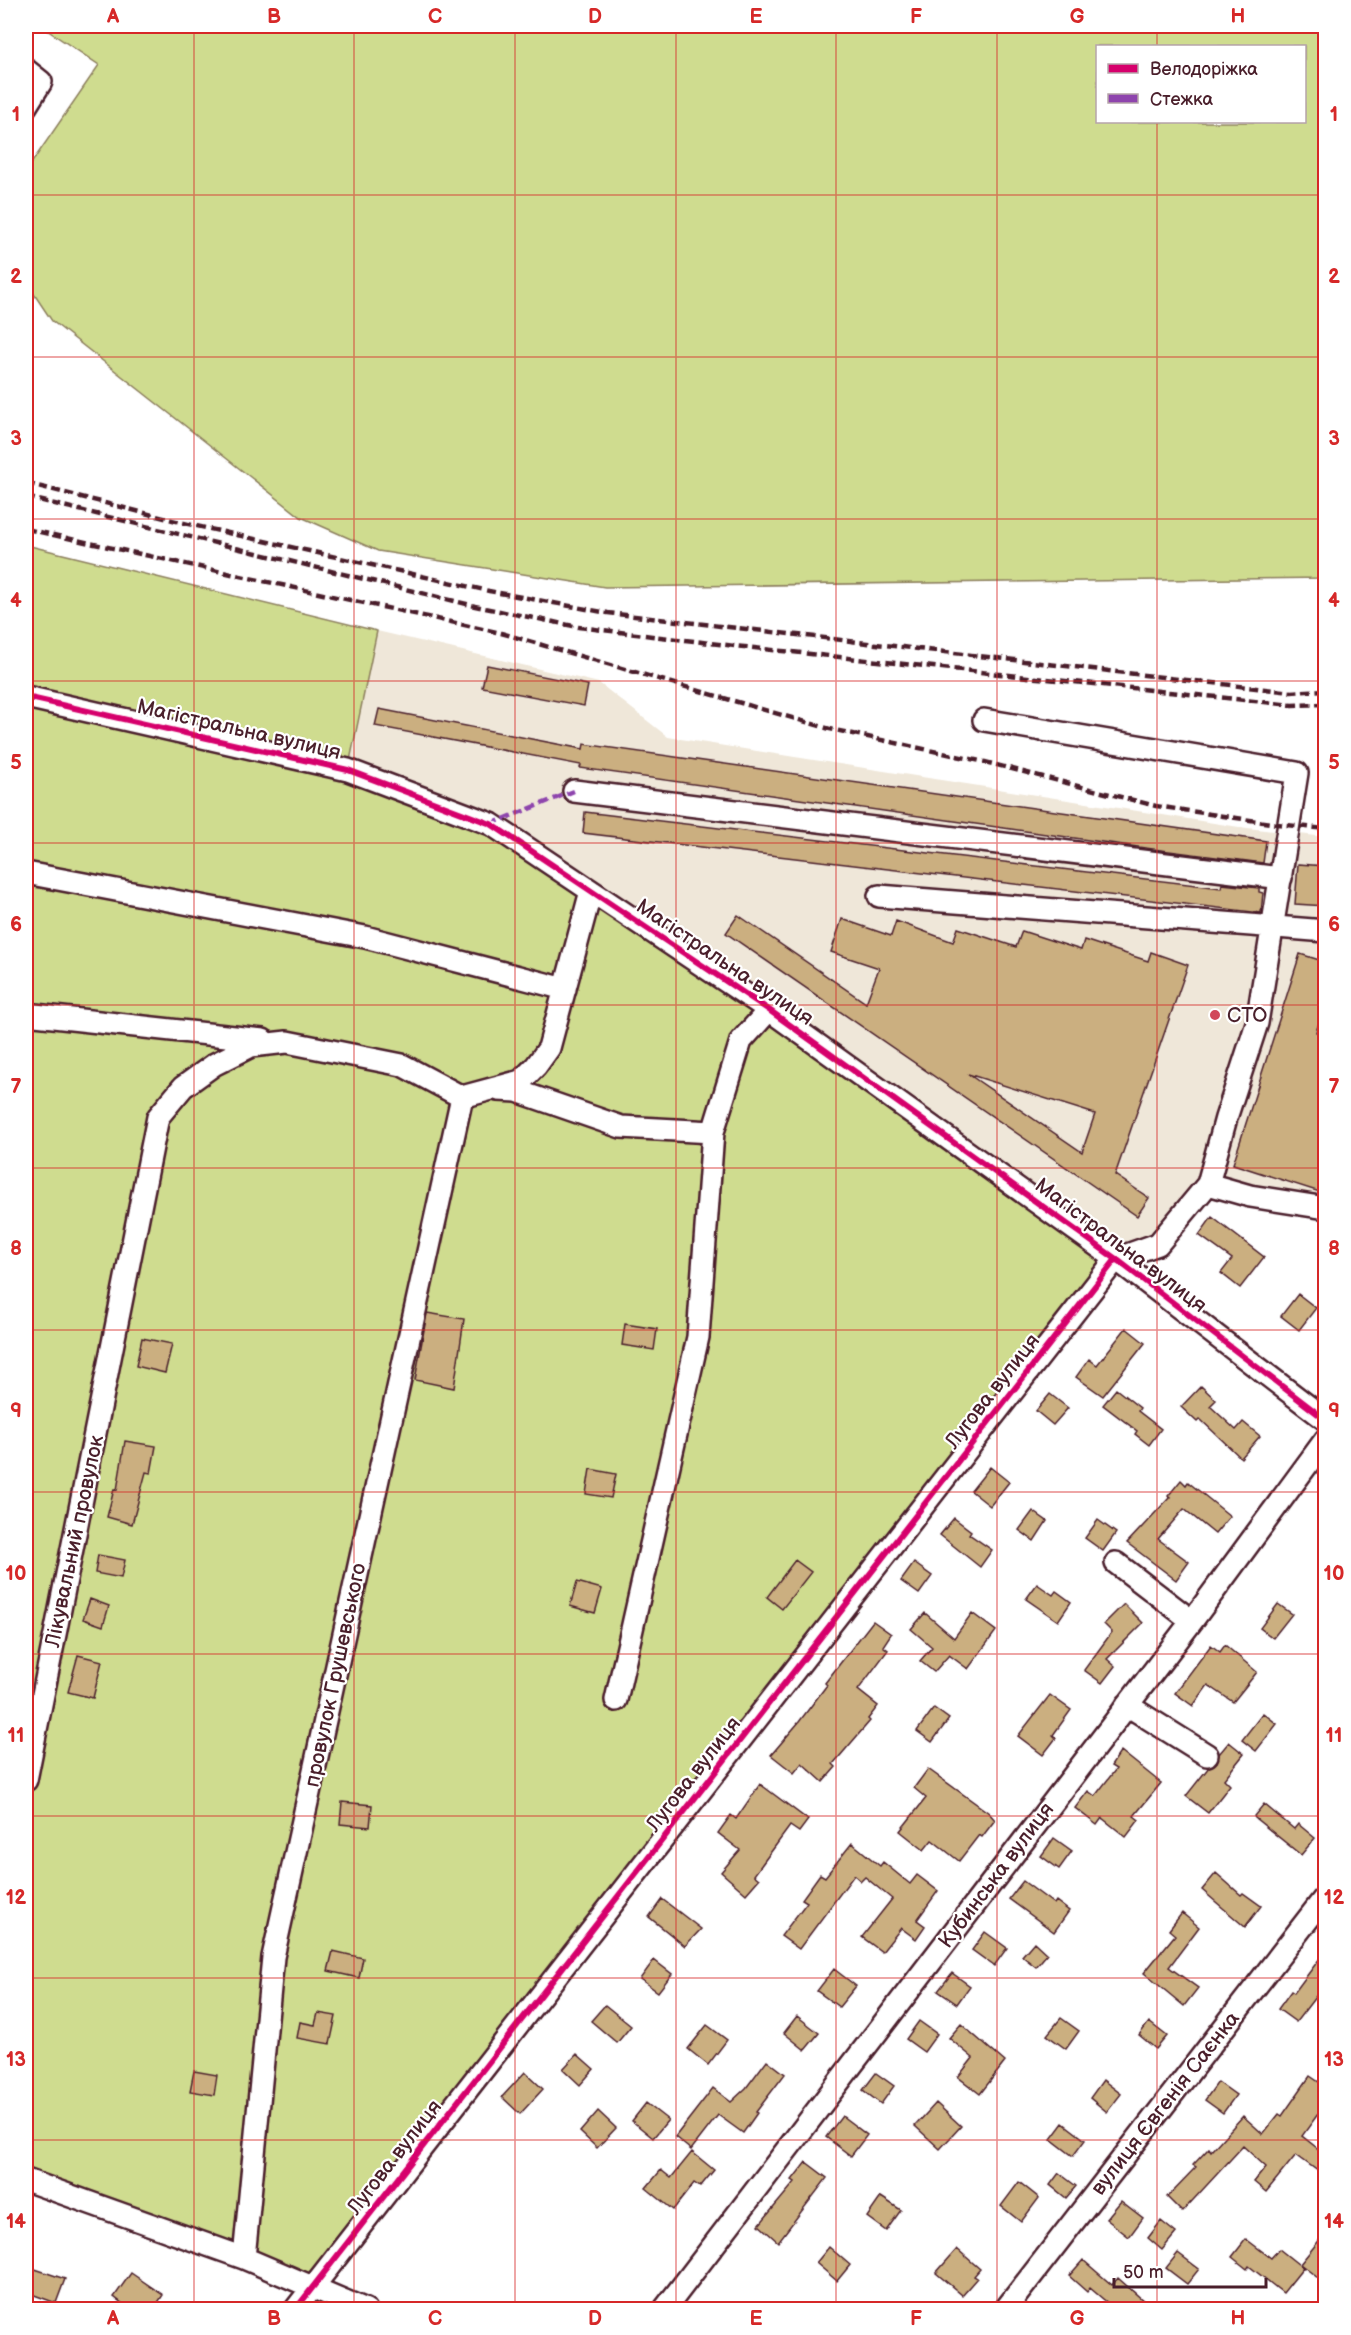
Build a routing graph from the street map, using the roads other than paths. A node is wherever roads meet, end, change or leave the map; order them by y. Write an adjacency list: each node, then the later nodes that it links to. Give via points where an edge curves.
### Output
1 (26, 70): 2 (street, via 41,82)
2 (26, 106)
3 (26, 697): 8 (street, Магістральна вулиця, via 348,770 491,824)
4 (984, 720): 7 (street, via 1297,773)
5 (574, 791): 7 (street)
6 (26, 873): 12 (street, via 365,937)
7 (1281, 878): 10 (street)
8 (591, 891): 12 (street); 13 (street, Магістральна вулиця)
9 (879, 896): 10 (street)
10 (1273, 928): 11 (street); 19 (street, via 1257,1023)
11 (1326, 931)
12 (565, 989): 16 (street, via 549,1047 536,1066 521,1081)
13 (769, 1010): 18 (street, via 741,1041); 21 (street, Магістральна вулиця)
14 (26, 1014): 15 (street)
15 (287, 1042): 17 (street, via 402,1065); 29 (street, Лікувальний провулок, via 251,1046 215,1064 183,1087 158,1117)
16 (494, 1089): 17 (street); 18 (street, via 517,1091 621,1127)
17 (462, 1097): 32 (street, провулок Грушевського, via 273,1957)
18 (713, 1132): 26 (street, via 698,1336)
19 (1208, 1184): 20 (street, via 1250,1196); 21 (street, via 1158,1244)
20 (1326, 1208)
21 (1116, 1259): 22 (street, Магістральна вулиця); 33 (street, Лугова вулиця)
22 (1326, 1420)
23 (1326, 1439): 25 (street, Кубинська вулиця)
24 (1116, 1563): 25 (street)
25 (1192, 1621): 27 (street, Кубинська вулиця)
26 (616, 1700)
27 (1127, 1704): 28 (street); 36 (street, Кубинська вулиця)
28 (1207, 1755)
29 (26, 1780)
30 (1326, 1896): 37 (street, вулиця Євгенія Саєнка)
31 (26, 2180): 32 (street)
32 (244, 2259): 33 (street)
33 (314, 2287): 34 (street, Лугова вулиця); 35 (street)
34 (296, 2310)
35 (366, 2310)
36 (664, 2310)
37 (1005, 2310)

